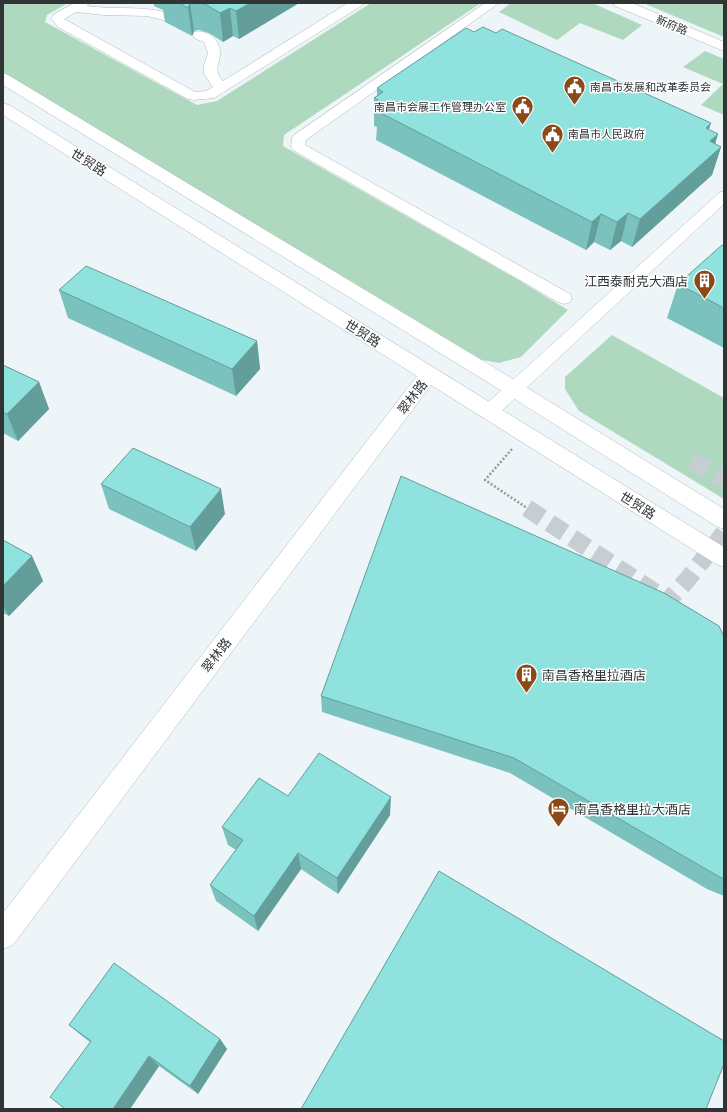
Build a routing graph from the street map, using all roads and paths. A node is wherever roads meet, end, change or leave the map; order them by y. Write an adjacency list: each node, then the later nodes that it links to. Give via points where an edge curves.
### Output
1 (357, 3): 9 (street)
2 (493, 3): 12 (street, via 299,138 298,147)
3 (620, 3): 7 (main road, 新府路)
4 (78, 6): 5 (street, via 114,12 137,10); 9 (street, via 57,18 62,24 193,96 209,95)
5 (167, 17)
6 (199, 35): 9 (street, via 210,40 214,53 211,74)
7 (724, 47)
8 (3, 78): 14 (main road, 世贸路)
9 (221, 88)
10 (3, 108): 13 (main road, 世贸路)
11 (724, 196): 14 (street)
12 (564, 298)
13 (429, 374): 15 (main road, 世贸路); 20 (main road, 翠林路)
14 (514, 389): 15 (street); 18 (main road, 世贸路)
15 (489, 412): 19 (main road, 世贸路)
16 (516, 446): 17 (path, via 485,480)
17 (527, 508)
18 (724, 520)
19 (724, 558)
20 (3, 935)

